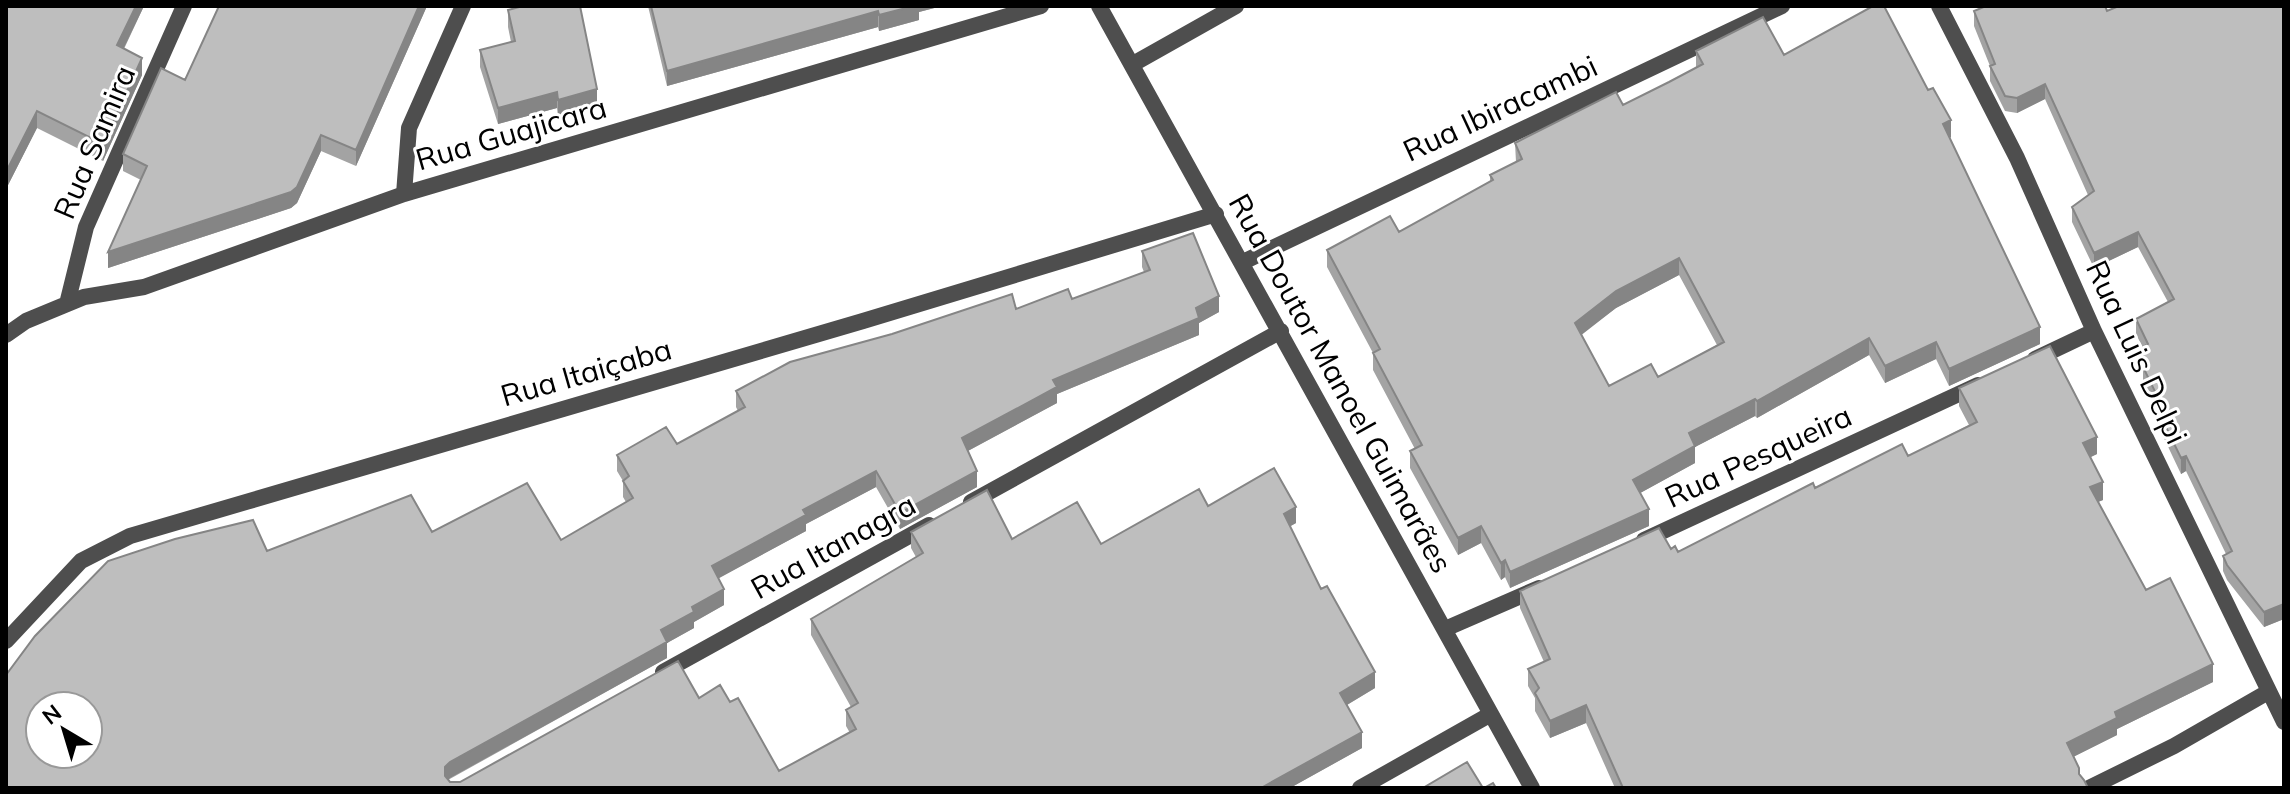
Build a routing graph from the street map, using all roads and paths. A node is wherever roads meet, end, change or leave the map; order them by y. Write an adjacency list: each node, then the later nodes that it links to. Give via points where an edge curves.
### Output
1 (184, 6): 12 (street, Rua Samira, via 86,227)
2 (463, 6): 9 (street, via 409,128)
3 (1041, 6): 9 (street, Rua Guajicara)
4 (1236, 6): 8 (street)
5 (1782, 6): 11 (street, Rua Ibiracambi)
6 (1939, 6): 14 (street, Rua Luis Delpi, via 2017,158)
7 (1106, 10): 8 (street, Rua Doutor Manoel Guimarães)
8 (1133, 64): 10 (street, Rua Doutor Manoel Guimarães)
9 (404, 194): 12 (street, Rua Guajicara, via 144,287)
10 (1216, 214): 11 (street, Rua Doutor Manoel Guimarães); 21 (street, Rua Itaiçaba, via 130,536 81,561)
11 (1243, 262): 13 (street, Rua Doutor Manoel Guimarães)
12 (67, 304): 15 (street, Rua Guajicara)
13 (1281, 331): 20 (street, Rua Doutor Manoel Guimarães); 22 (street, Rua Itanagra)
14 (2094, 331): 16 (street); 23 (street, Rua Luis Delpi)
15 (6, 335)
16 (2022, 365)
17 (1994, 378): 18 (street, Rua Pesqueira)
18 (1635, 544)
19 (1551, 583): 20 (street)
20 (1445, 629): 24 (street, Rua Doutor Manoel Guimarães)
21 (6, 641)
22 (646, 682)
23 (2268, 692): 25 (street, Rua Luis Delpi); 28 (street)
24 (1491, 714): 26 (street); 27 (street, Rua Doutor Manoel Guimarães)
25 (2284, 722)
26 (1360, 788)
27 (1532, 788)
28 (2089, 788)

